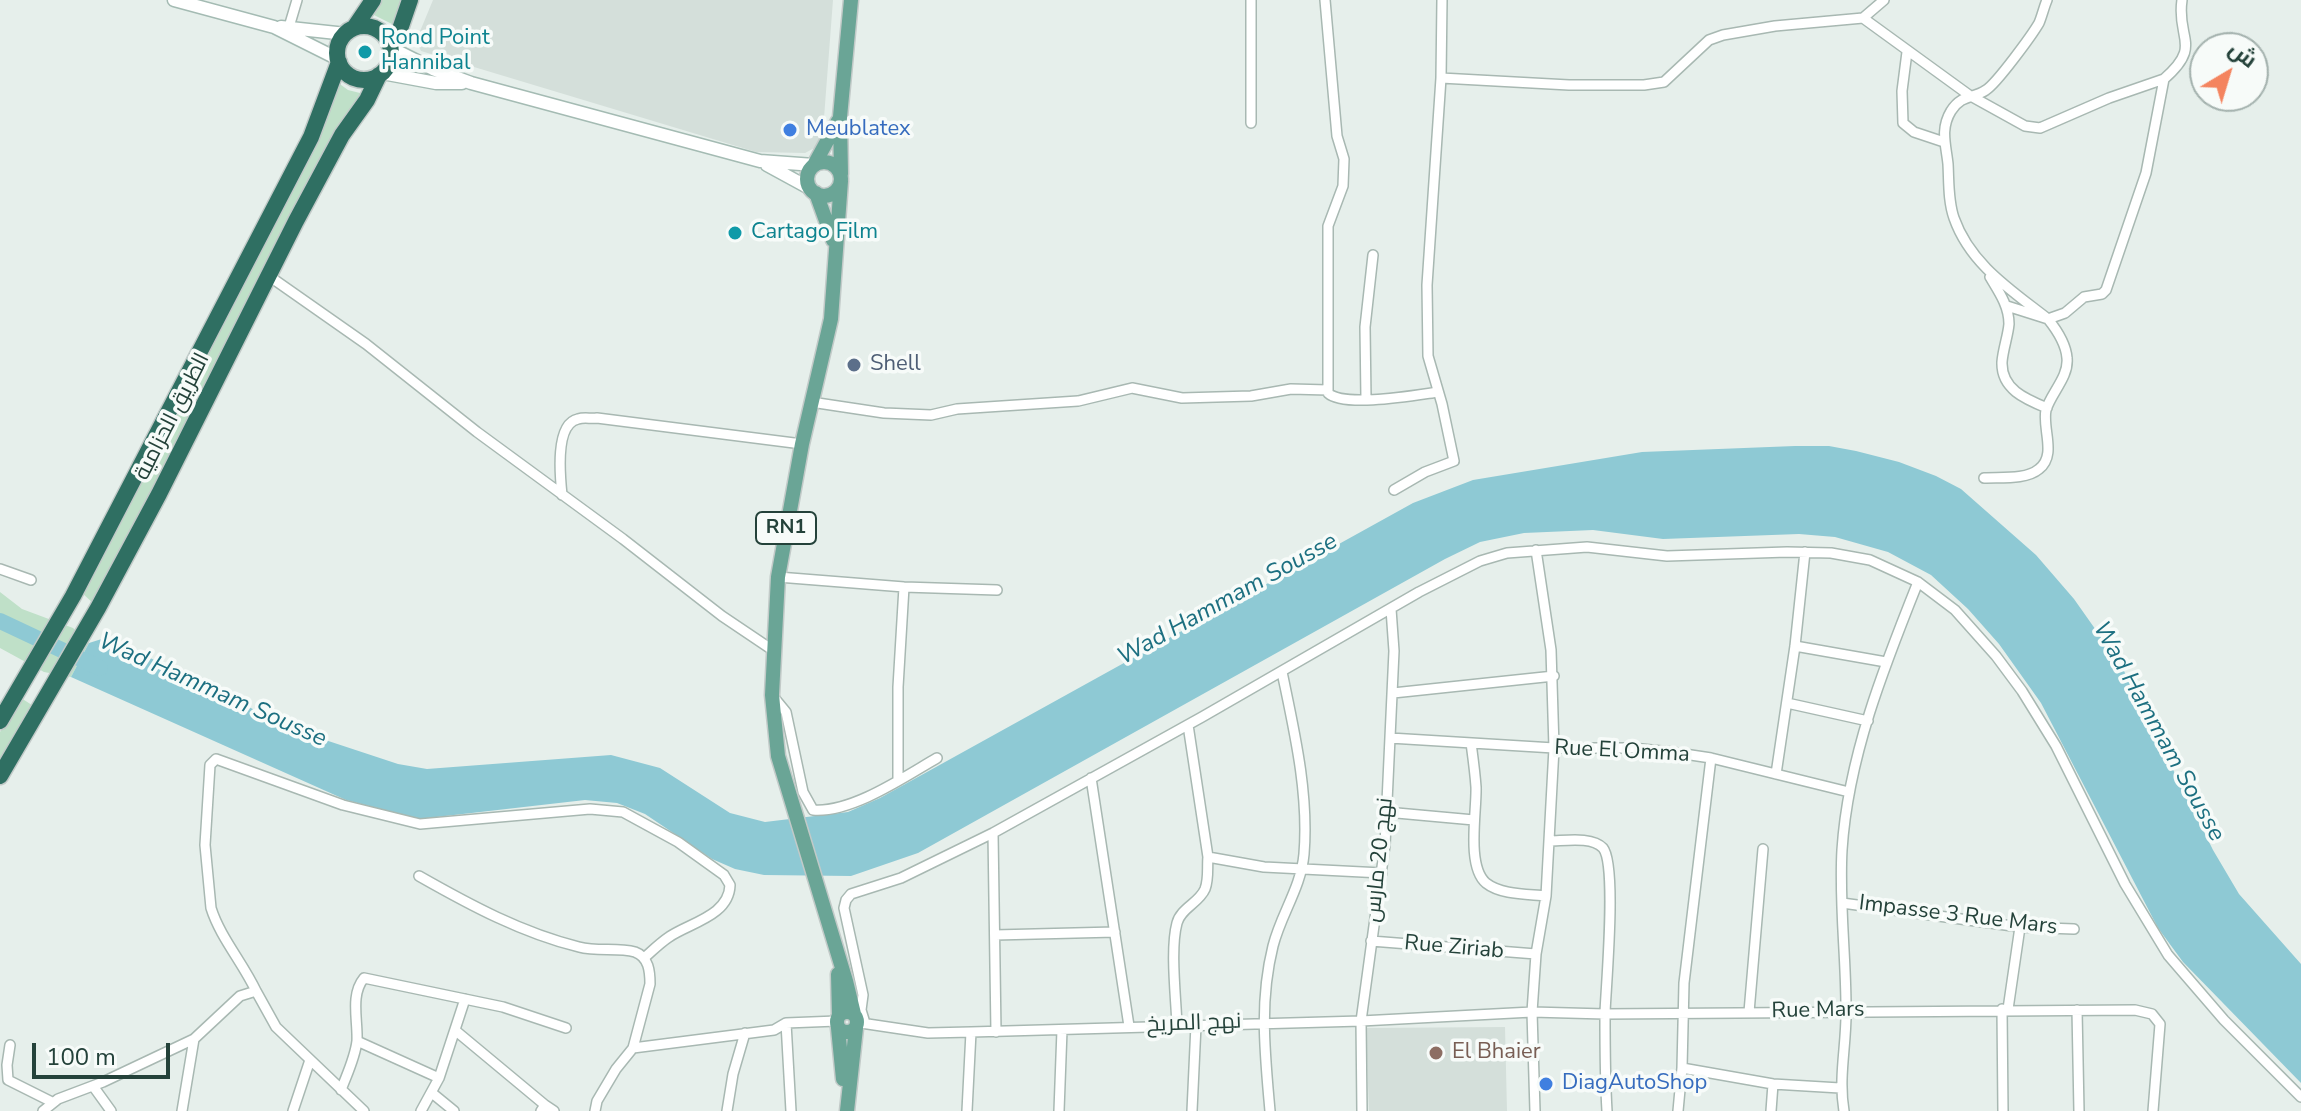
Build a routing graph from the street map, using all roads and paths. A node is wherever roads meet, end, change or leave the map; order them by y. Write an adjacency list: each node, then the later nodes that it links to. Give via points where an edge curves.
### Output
1 (174, 0): 12 (main road)
2 (297, 0): 15 (street)
3 (373, 0): 16 (highway, الطريق الحزامية)
4 (410, 0): 17 (highway, الطريق الحزامية)
5 (851, 0): 25 (main road, RN1)
6 (1251, 0): 26 (street)
7 (1325, 0): 38 (street, via 1337,136 1344,159 1343,186 1328,226)
8 (1442, 0): 21 (street)
9 (1884, 0): 13 (street)
10 (2047, 0): 24 (street, via 2039,23 2005,69 1984,92)
11 (2182, 0): 22 (street, via 2188,48)
12 (209, 5): 14 (main road)
13 (1863, 18): 18 (street); 21 (street, via 1723,35 1709,40 1664,82 1644,85)
14 (274, 27): 15 (main road); 19 (main road)
15 (289, 27): 16 (main road)
16 (350, 31): 17 (highway, via 375,28); 19 (highway, الطريق الحزامية, via 339,45)
17 (391, 47): 20 (highway, الطريق الحزامية, via 391,59); 23 (main road)
18 (1907, 52): 24 (street); 27 (street, via 1903,123)
19 (339, 60): 20 (highway, via 358,79); 64 (highway, الطريق الحزامية, via 311,137 73,596)
20 (381, 74): 23 (main road); 35 (highway, الطريق الحزامية, via 322,171)
21 (1441, 78): 39 (street, via 1427,285 1428,356)
22 (2164, 79): 24 (street, via 2040,128 2025,126); 37 (street, via 2146,173 2110,283 2102,294 2084,297)
23 (471, 83): 28 (main road)
24 (1969, 95): 27 (street, via 1945,122)
25 (840, 117): 29 (main road, RN1); 30 (main road, RN1)
26 (1251, 123)
27 (1944, 142): 34 (street, via 1953,217)
28 (760, 161): 29 (main road); 31 (main road)
29 (814, 165): 30 (main road, via 833,164); 31 (main road, RN1, via 807,178)
30 (841, 178): 31 (main road, via 829,195); 32 (main road, RN1)
31 (813, 191): 32 (main road, RN1)
32 (836, 248): 41 (main road, RN1, via 831,319)
33 (1373, 255): 40 (street, via 1365,327)
34 (1984, 268): 36 (street); 37 (street)
35 (269, 276): 46 (street); 73 (highway, الطريق الحزامية, via 98,608)
36 (2007, 306): 37 (street); 42 (street, via 2004,375 2017,395)
37 (2048, 319): 42 (street, via 2067,359)
38 (1328, 390): 40 (street, via 1332,397); 41 (street, via 1182,398 1132,388 1078,401 931,415)
39 (1438, 392): 40 (street); 45 (street, via 1454,461)
40 (1366, 399)
41 (811, 402): 43 (main road, RN1)
42 (2047, 408): 44 (street, via 2048,450 2042,467 2016,477)
43 (802, 444): 46 (street, via 578,419 565,429 562,441); 50 (main road, RN1)
44 (1984, 478)
45 (1394, 490)
46 (562, 495): 57 (street)
47 (1536, 550): 48 (street, via 1587,547 1667,556); 55 (street, via 1480,561); 60 (street)
48 (1805, 552): 52 (street, via 1870,560); 56 (street)
49 (0, 569): 51 (street)
50 (778, 577): 53 (street); 57 (main road, RN1)
51 (31, 580)
52 (1918, 582): 58 (street); 129 (street, via 1955,610 2022,691 2168,955)
53 (904, 587): 54 (street); 75 (street)
54 (997, 590)
55 (1391, 609): 59 (street); 61 (street, نهج 20 مارس)
56 (1795, 646): 58 (street); 63 (street)
57 (774, 651): 62 (main road, RN1)
58 (1886, 662): 65 (street)
59 (1282, 672): 66 (street); 83 (street, via 1301,772)
60 (1554, 676): 61 (street); 69 (street)
61 (1393, 693): 67 (street, نهج 20 مارس)
62 (772, 695): 75 (street, via 786,711 803,792 813,810 845,804); 105 (main road, RN1, via 778,756 839,957)
63 (1787, 703): 65 (street); 72 (street)
64 (0, 721)
65 (1868, 721): 76 (street)
66 (1188, 725): 74 (street); 82 (street)
67 (1390, 738): 68 (street, Rue El Omma); 77 (street, نهج 20 مارس)
68 (1471, 743): 69 (street, Rue El Omma); 78 (street)
69 (1554, 748): 71 (street, Rue El Omma, via 1632,748); 80 (street)
70 (937, 758): 75 (street)
71 (1711, 758): 72 (street, Rue El Omma); 102 (street)
72 (1776, 774): 76 (street, Rue El Omma)
73 (0, 776)
74 (1091, 778): 79 (street); 90 (street)
75 (898, 780)
76 (1849, 792): 87 (street)
77 (1386, 812): 78 (street); 84 (street, نهج 20 مارس)
78 (1474, 820): 86 (street, via 1479,872 1487,884)
79 (993, 833): 91 (street); 105 (street, via 846,900 863,995 861,1010)
80 (1549, 841): 86 (street); 103 (street, via 1591,842 1605,851 1610,905)
81 (1763, 849): 101 (street)
82 (1208, 857): 83 (street); 110 (street, via 1203,893 1177,924)
83 (1302, 870): 84 (street); 106 (street, via 1273,944)
84 (1382, 873): 92 (street, نهج 20 مارس)
85 (419, 876): 94 (street, via 536,933 582,948 636,952)
86 (1546, 896): 93 (street)
87 (1842, 903): 88 (street, Impasse 3 Rue Mars); 99 (street)
88 (2020, 927): 89 (street, Impasse 3 Rue Mars); 97 (street)
89 (2074, 929)
90 (1115, 932): 91 (street); 109 (street)
91 (995, 935): 115 (street)
92 (1371, 941): 93 (street, Rue Ziriab); 104 (street, نهج 20 مارس)
93 (1536, 954): 100 (street)
94 (644, 958): 95 (street, via 671,936 707,918 728,896 730,885 724,875 634,816 590,809 420,824 343,805 216,759 210,765 206,806 208,889 214,918); 120 (street, via 650,984)
95 (256, 991): 117 (street, via 240,996); 121 (street, via 276,1027)
96 (465, 999): 111 (street); 113 (street); 118 (street, via 364,978 356,995)
97 (2005, 1009): 98 (street, Rue Mars); 99 (street, Rue Mars); 153 (street)
98 (2077, 1010): 154 (street); 155 (street, Rue Mars, via 2145,1011 2158,1019)
99 (1846, 1011): 101 (street, Rue Mars); 126 (street)
100 (1532, 1012): 103 (street, Rue Mars); 104 (street, نهج المريخ); 148 (street)
101 (1749, 1012): 102 (street, Rue Mars)
102 (1682, 1013): 103 (street, Rue Mars); 122 (street)
103 (1605, 1014): 149 (street)
104 (1361, 1021): 106 (street, نهج المريخ); 147 (street, نهج 20 مارس)
105 (850, 1022): 107 (street, نهج المريخ); 114 (street, نهج المريخ, via 928,1033); 131 (main road, RN1)
106 (1262, 1022): 108 (street, نهج المريخ); 146 (street)
107 (786, 1023): 116 (street, نهج المريخ); 142 (street)
108 (1196, 1025): 110 (street, نهج المريخ); 145 (street)
109 (1129, 1026): 110 (street, نهج المريخ); 112 (street, نهج المريخ)
110 (1177, 1026)
111 (566, 1028)
112 (1062, 1030): 115 (street, نهج المريخ); 144 (street)
113 (456, 1031): 123 (street); 132 (street)
114 (971, 1032): 115 (street, نهج المريخ); 143 (street)
115 (996, 1032)
116 (745, 1033): 120 (street, نهج المريخ); 141 (street)
117 (194, 1039): 125 (street); 135 (street)
118 (357, 1041): 123 (street); 127 (street)
119 (10, 1045): 130 (street, via 8,1080)
120 (633, 1048): 140 (street)
121 (310, 1060): 127 (street); 136 (street)
122 (1682, 1068): 124 (street); 150 (street)
123 (439, 1078): 128 (street)
124 (1773, 1084): 126 (street); 151 (street)
125 (93, 1086): 130 (street); 134 (street)
126 (1840, 1088): 152 (street)
127 (341, 1090): 137 (street)
128 (432, 1093): 138 (street); 139 (street)
129 (2301, 1097)
130 (52, 1102): 133 (street)
131 (847, 1105)
132 (547, 1109)
133 (43, 1111)
134 (111, 1111)
135 (182, 1111)
136 (293, 1111)
137 (364, 1111)
138 (421, 1111)
139 (454, 1111)
140 (595, 1111)
141 (727, 1111)
142 (791, 1111)
143 (967, 1111)
144 (1059, 1111)
145 (1192, 1111)
146 (1270, 1111)
147 (1362, 1111)
148 (1535, 1111)
149 (1607, 1111)
150 (1678, 1111)
151 (1771, 1111)
152 (1844, 1111)
153 (2003, 1111)
154 (2079, 1111)
155 (2153, 1111)

